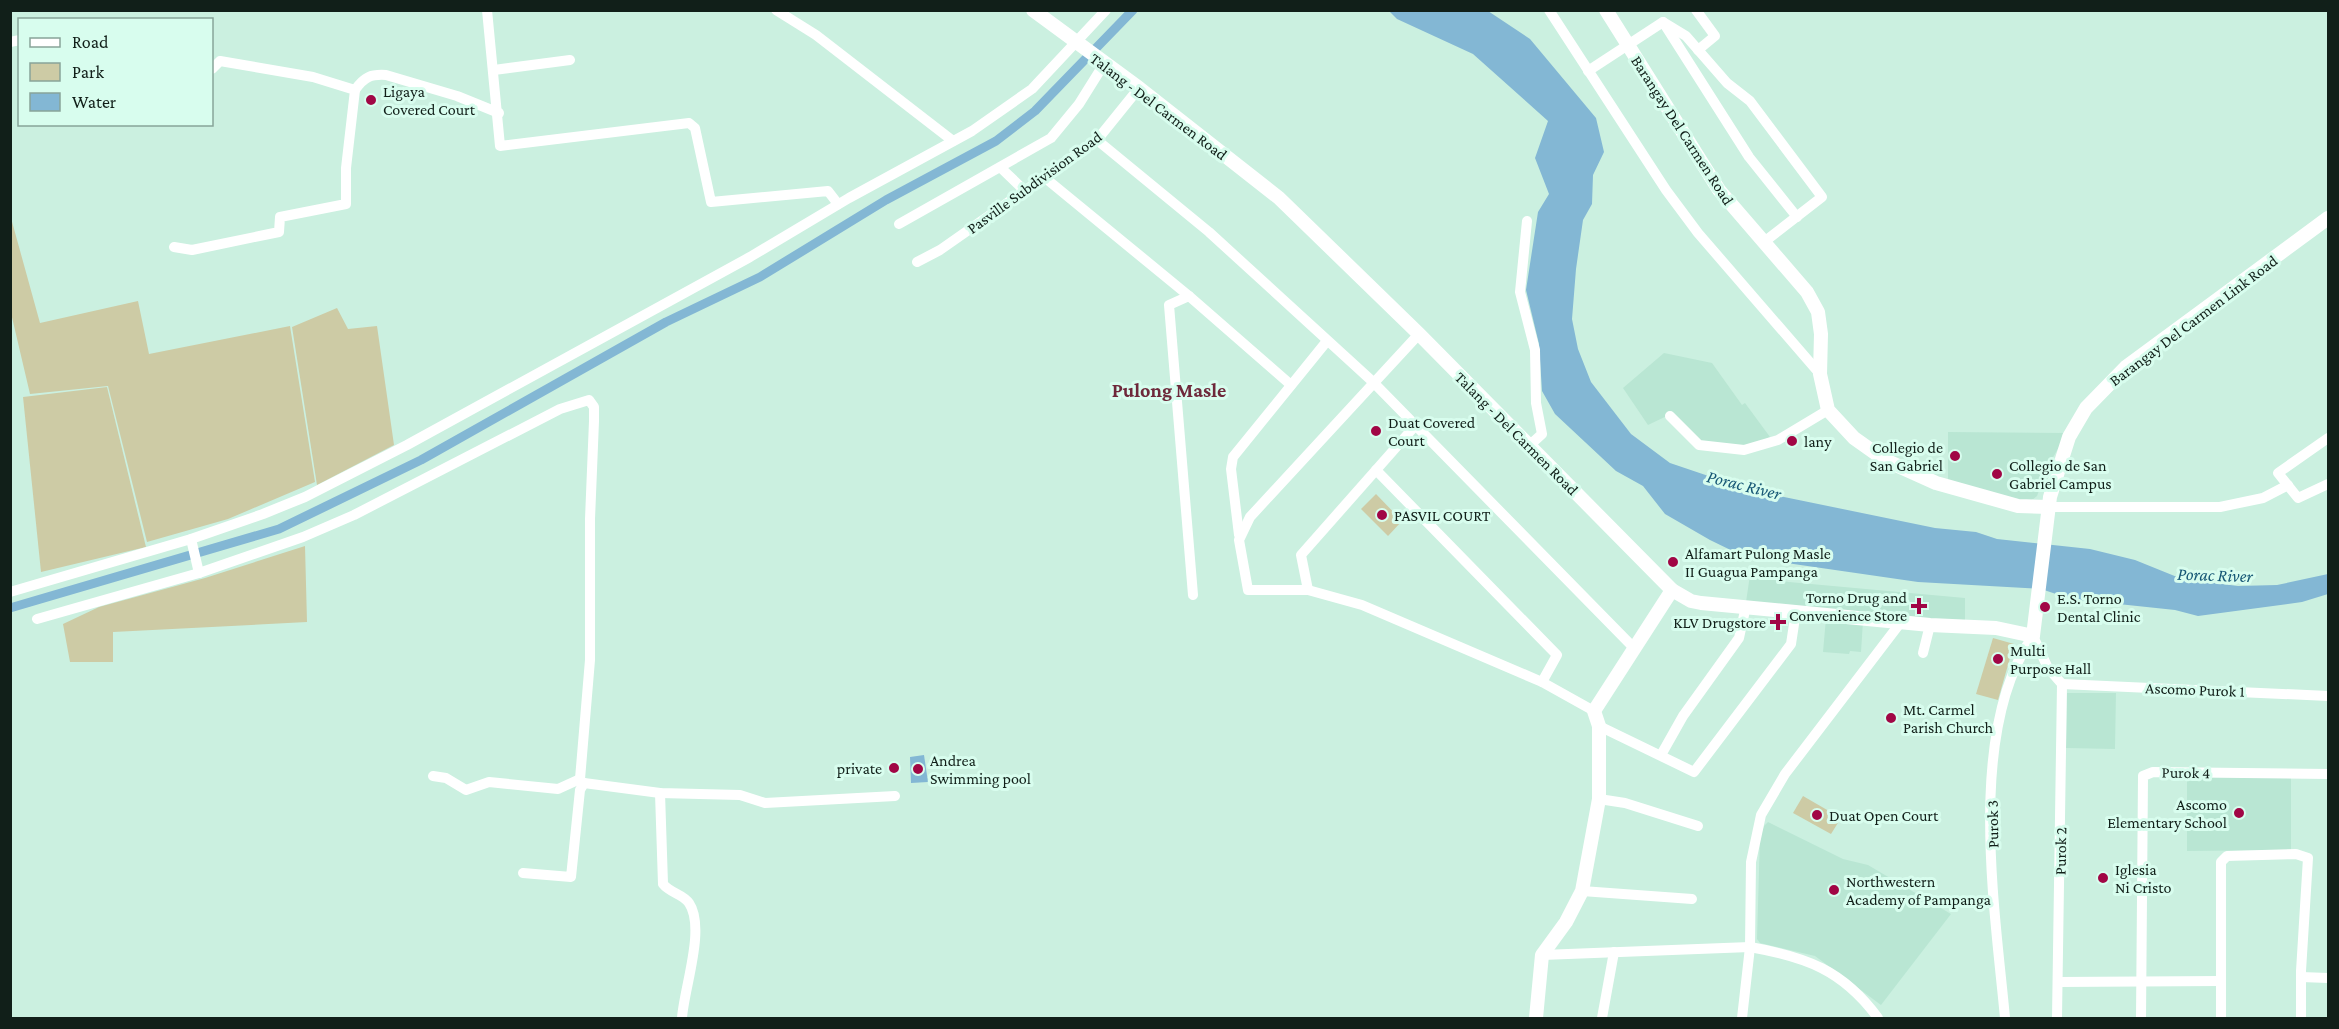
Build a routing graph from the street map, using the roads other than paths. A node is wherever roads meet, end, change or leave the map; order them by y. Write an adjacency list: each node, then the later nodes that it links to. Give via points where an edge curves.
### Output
1 (488, 10): 15 (street)
2 (776, 10): 21 (street, via 816,35)
3 (1033, 10): 10 (street, Talang - Del Carmen Road)
4 (1106, 10): 10 (street)
5 (1549, 10): 16 (street)
6 (1606, 10): 9 (street, Barangay Del Carmen Road)
7 (1696, 10): 11 (street, via 1715,36)
8 (1663, 22): 9 (street); 11 (street, via 1686,36); 26 (street, via 1749,157)
9 (1627, 44): 16 (street); 30 (street, Barangay Del Carmen Road, via 1719,190)
10 (1079, 45): 13 (street, Talang - Del Carmen Road); 21 (street, via 1014,104)
11 (1698, 50): 26 (street, via 1727,83 1750,101 1822,196)
12 (570, 60): 15 (street)
13 (1100, 61): 17 (street, Talang - Del Carmen Road); 22 (street, via 1079,104 1051,138)
14 (213, 68): 18 (street, via 220,61)
15 (494, 70): 19 (street)
16 (1588, 71): 36 (street, via 1698,233)
17 (1139, 88): 20 (street, Pasville Subdivision Road); 34 (street, Talang - Del Carmen Road, via 1279,198)
18 (355, 90): 19 (street, via 365,78 386,75); 31 (street, via 345,205 280,217 279,232 192,250)
19 (499, 113): 25 (street, via 500,146 689,123 695,128 711,202 828,191)
20 (1097, 140): 23 (street, Pasville Subdivision Road); 35 (street, via 1209,232)
21 (953, 141): 25 (street)
22 (1001, 168): 24 (street); 29 (street)
23 (1044, 177): 24 (street, Pasville Subdivision Road); 33 (street)
24 (1025, 191): 32 (street, Pasville Subdivision Road, via 940,250)
25 (838, 204): 49 (street, via 731,268 339,480)
26 (1797, 217): 30 (street)
27 (2328, 218): 47 (street, Barangay Del Carmen Link Road, via 2105,386 2069,437)
28 (1527, 221): 43 (street, via 1520,292 1535,350 1536,403 1542,434)
29 (899, 224)
30 (1764, 242): 36 (street, Barangay Del Carmen Road, via 1807,292 1818,312)
31 (174, 248)
32 (916, 262)
33 (1189, 296): 38 (street); 54 (street, via 1169,305)
34 (1419, 334): 37 (street); 43 (street, Talang - Del Carmen Road)
35 (1327, 341): 37 (street); 38 (street)
36 (1820, 374): 39 (street, Barangay Del Carmen Road)
37 (1372, 381): 41 (street); 48 (street, via 1250,517)
38 (1291, 385): 48 (street, via 1233,457 1230,469)
39 (1828, 410): 40 (street, via 1778,440 1744,450 1699,445); 47 (street, via 1854,438 1885,460 1936,483 2019,507)
40 (1670, 416)
41 (1414, 427): 44 (street); 61 (street)
42 (2328, 438): 46 (street, via 2278,473)
43 (1530, 445): 52 (street, Talang - Del Carmen Road)
44 (1376, 470): 51 (street, via 1301,555); 63 (street, via 1557,655)
45 (2328, 484): 46 (street, via 2298,498)
46 (2288, 486): 47 (street, via 2263,498 2220,507)
47 (2049, 507): 60 (street, Barangay Del Carmen Link Road)
48 (1239, 540): 51 (street, via 1248,590)
49 (192, 543): 50 (street); 53 (street)
50 (198, 569): 57 (street); 71 (street, via 303,537 354,515 560,409 589,400 594,407 590,660)
51 (1308, 590): 63 (street, via 1362,605)
52 (1672, 590): 55 (street, Talang - Del Carmen Road, via 1691,601); 61 (street)
53 (10, 592)
54 (1193, 595)
55 (1746, 606): 56 (street, Talang - Del Carmen Road); 68 (street, via 1739,638 1683,716)
56 (1796, 611): 58 (street, Talang - Del Carmen Road); 68 (street, via 1791,644 1694,772)
57 (37, 619)
58 (1901, 622): 59 (street, Talang - Del Carmen Road); 79 (street, via 1785,774 1761,815 1751,862)
59 (1930, 625): 60 (street, Talang - Del Carmen Road, via 1996,628); 62 (street)
60 (2033, 636): 64 (street, via 2048,668); 92 (street, Purok 3, via 2013,669 2006,690 1993,759 1994,890)
61 (1634, 648): 66 (street)
62 (1923, 653)
63 (1542, 682): 66 (street)
64 (2062, 684): 65 (street, Ascomo Purok 1); 85 (street, Purok 2)
65 (2328, 696)
66 (1594, 711): 67 (street)
67 (1599, 726): 68 (street); 74 (street)
68 (1661, 755)
69 (2328, 774): 86 (street, Purok 4, via 2153,772 2143,776)
70 (433, 777): 71 (street, via 446,778 466,790 489,782 558,789)
71 (582, 781): 72 (street); 76 (street, via 571,878)
72 (660, 793): 73 (street, via 740,795 765,803); 87 (street, via 663,884 691,905 697,931)
73 (896, 796)
74 (1599, 799): 75 (street); 77 (street)
75 (1698, 826)
76 (523, 873)
77 (1582, 891): 78 (street); 81 (street)
78 (1692, 899)
79 (1750, 946): 80 (street); 90 (street); 91 (street, via 1805,959 1830,971 1852,988)
80 (1614, 952): 81 (street); 89 (street)
81 (1542, 955): 88 (street)
82 (2301, 977): 83 (street); 84 (street, via 2308,858 2296,854 2228,856 2221,862); 96 (street)
83 (2328, 978)
84 (2221, 981): 86 (street); 95 (street)
85 (2058, 982): 86 (street); 93 (street, Purok 2)
86 (2141, 982): 94 (street, Purok 4)
87 (682, 1018)
88 (1536, 1018)
89 (1602, 1018)
90 (1742, 1018)
91 (1878, 1018)
92 (2005, 1018)
93 (2057, 1018)
94 (2141, 1018)
95 (2221, 1018)
96 (2301, 1018)

